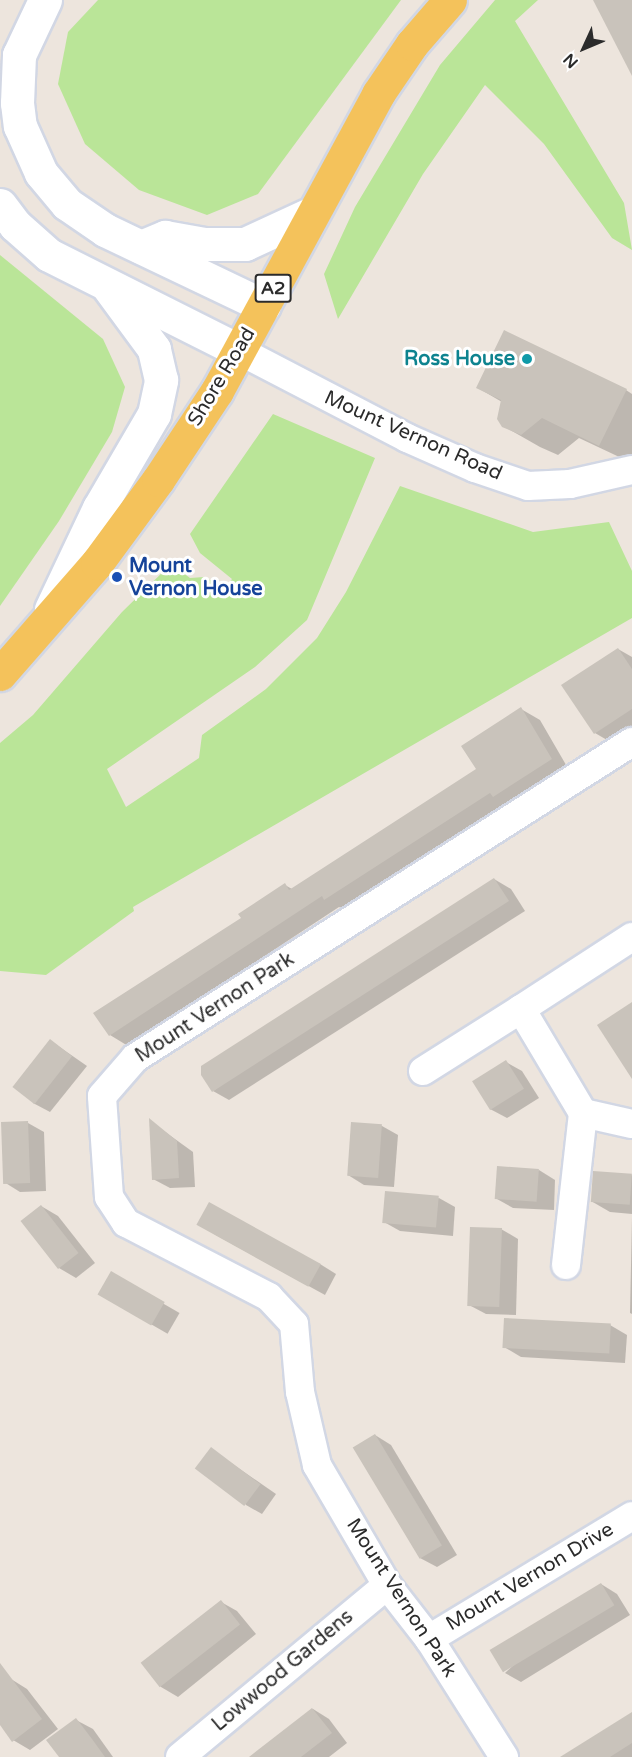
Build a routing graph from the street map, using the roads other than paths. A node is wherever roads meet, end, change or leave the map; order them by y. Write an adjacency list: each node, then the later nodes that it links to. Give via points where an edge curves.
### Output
1 (45, 0): 5 (street, via 20,55 20,126 40,173 66,204)
2 (450, 0): 4 (main road, Shore Road / A2, via 412,44 378,94)
3 (0, 205): 6 (street, via 15,225 49,255)
4 (312, 213): 5 (street, via 245,244 204,244 165,237); 7 (main road, Shore Road / A2)
5 (141, 247): 7 (street)
6 (109, 288): 8 (street); 10 (street, via 154,350 161,380 154,414 99,508)
7 (264, 306): 8 (main road, Shore Road / A2)
8 (238, 350): 9 (street, Mount Vernon Road, via 399,434 475,468 528,486 570,484); 10 (main road, Shore Road / A2, via 158,480 98,562)
9 (632, 470)
10 (43, 627): 11 (main road, Shore Road / A2)
11 (0, 674)
12 (632, 742): 20 (street, Mount Vernon Park, via 135,1058 102,1096 109,1197 126,1223 269,1297 294,1324 300,1392 317,1465)
13 (632, 937): 14 (street)
14 (521, 1009): 15 (street); 16 (street)
15 (423, 1071)
16 (583, 1113): 17 (street); 18 (street)
17 (632, 1124)
18 (566, 1265)
19 (632, 1516): 21 (street, Mount Vernon Drive)
20 (387, 1585): 21 (street, Mount Vernon Park); 22 (street, Lowwood Gardens)
21 (429, 1639): 23 (street, Mount Vernon Park)
22 (180, 1757)
23 (504, 1757)

